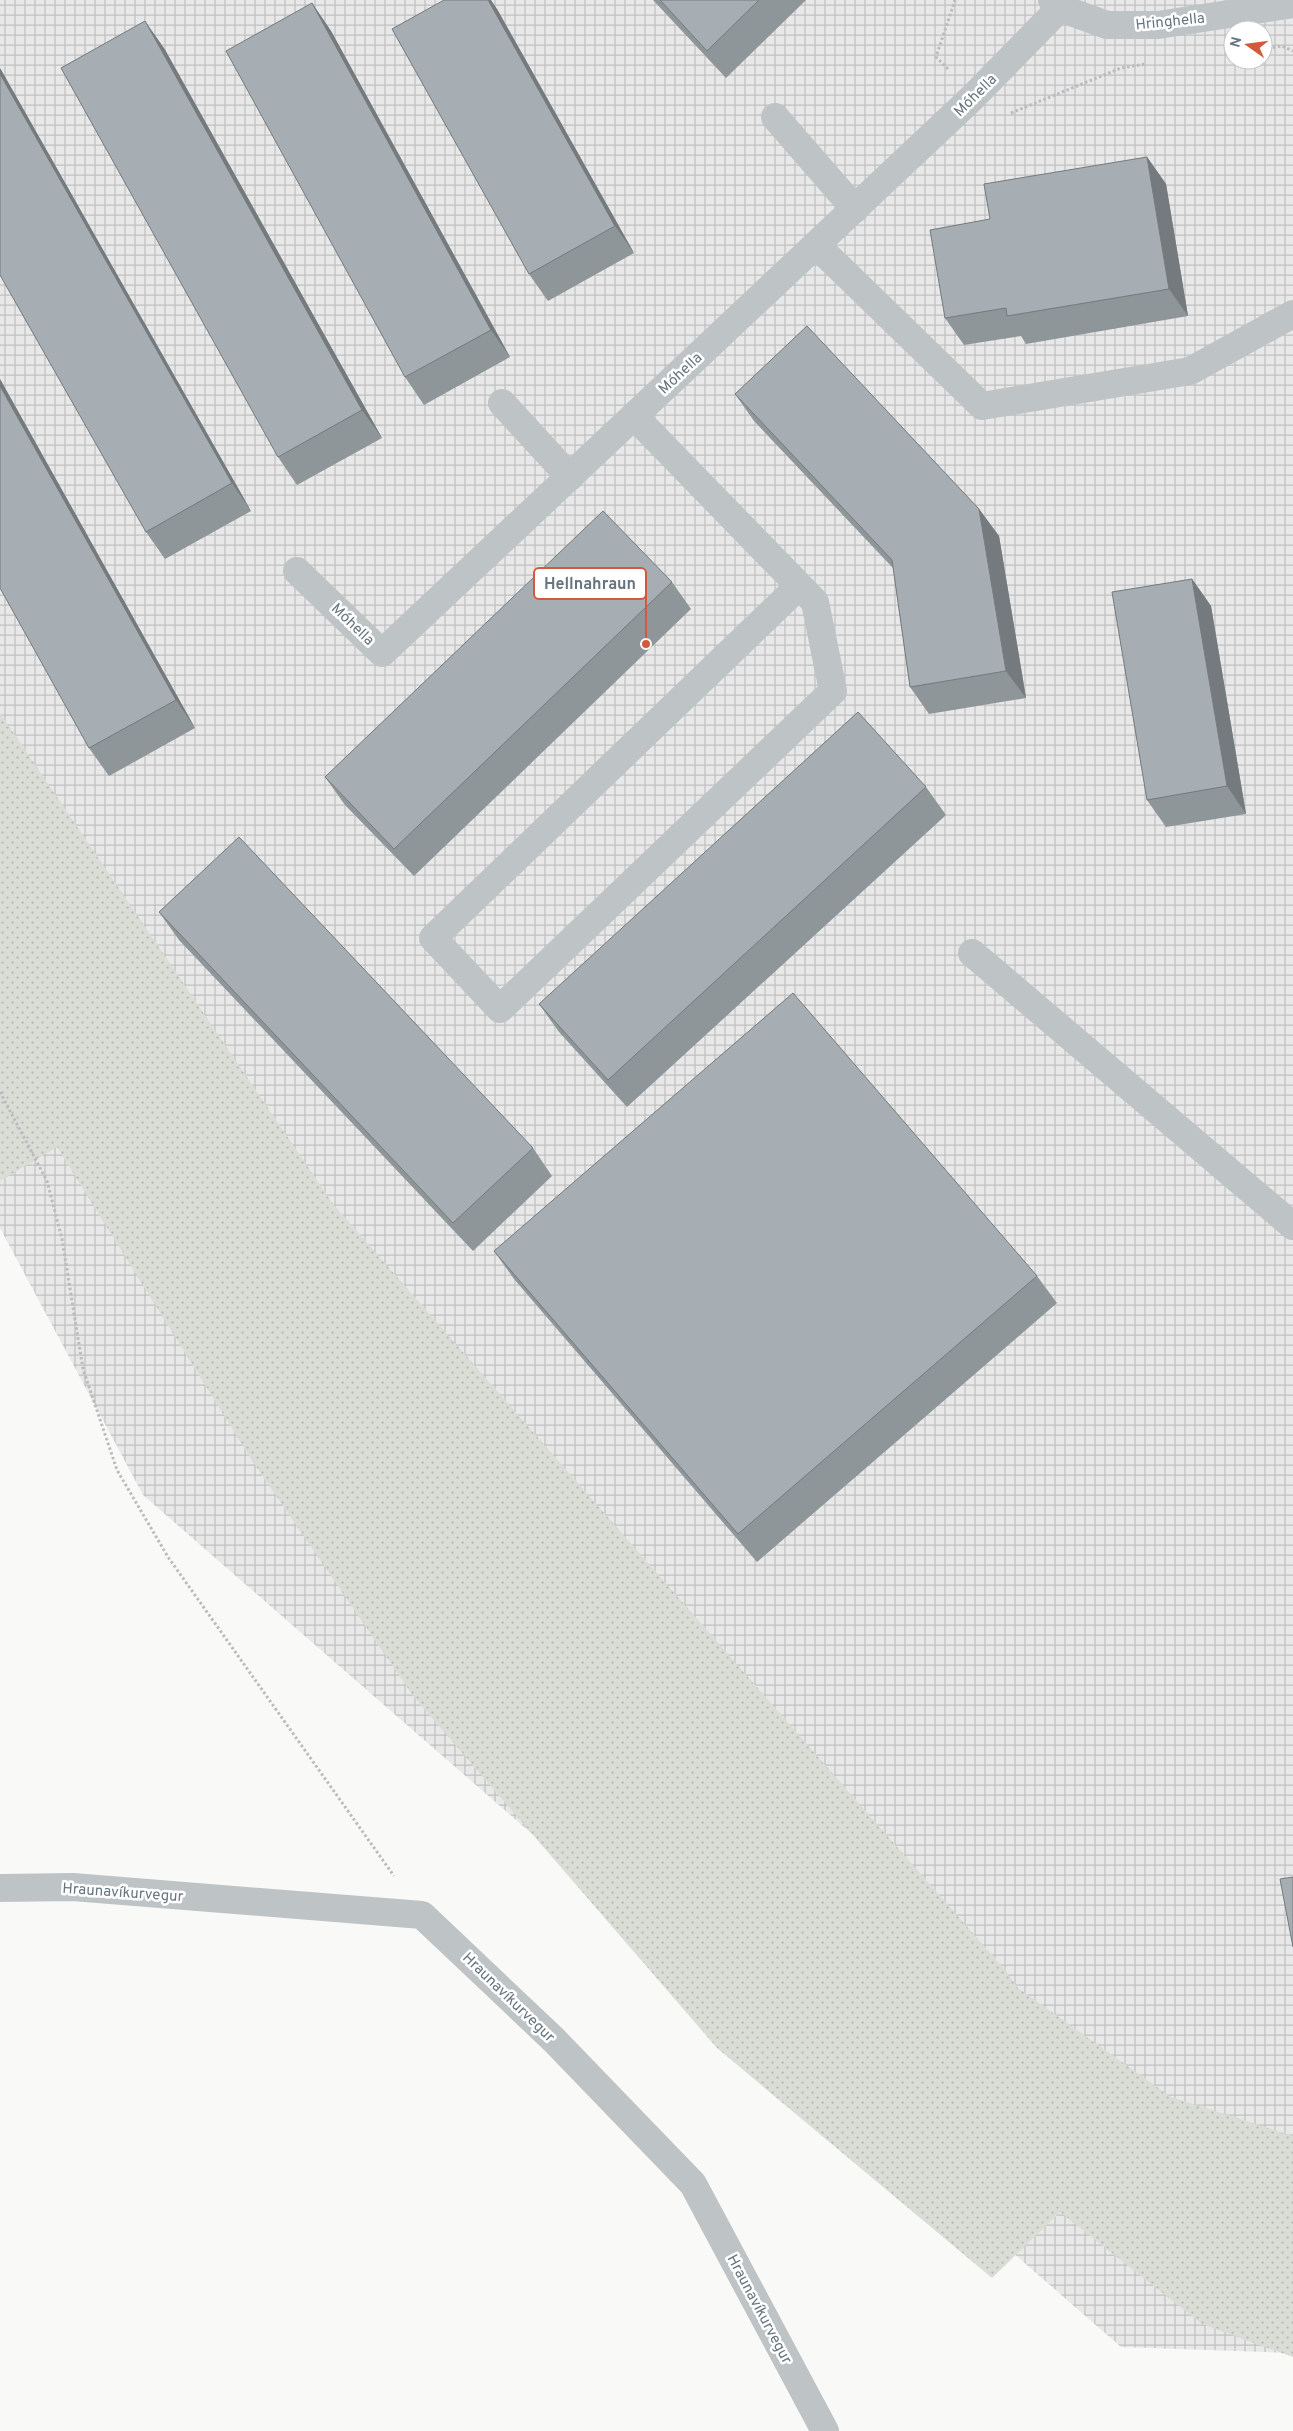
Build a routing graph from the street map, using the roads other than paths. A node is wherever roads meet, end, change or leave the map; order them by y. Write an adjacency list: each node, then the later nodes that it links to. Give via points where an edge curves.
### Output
1 (1056, 4): 2 (street, Hringhella, via 1108,25 1158,26); 4 (street, Móhella, via 974,97)
2 (1293, 4)
3 (775, 117): 4 (street)
4 (855, 209): 5 (street, Móhella)
5 (816, 245): 6 (street, via 982,406 1190,371); 8 (street, Móhella)
6 (1293, 314)
7 (502, 403): 9 (street)
8 (634, 416): 9 (street, Móhella); 11 (street)
9 (570, 477): 10 (street, Móhella, via 382,653)
10 (297, 571)
11 (799, 586): 11 (street, via 815,602 833,691 500,1009 432,938)
12 (972, 953): 13 (street)
13 (1293, 1226)
14 (0, 1888): 15 (street, Hraunavíkurvegur, via 73,1887 422,1915 554,2040 693,2184)
15 (825, 2431)

